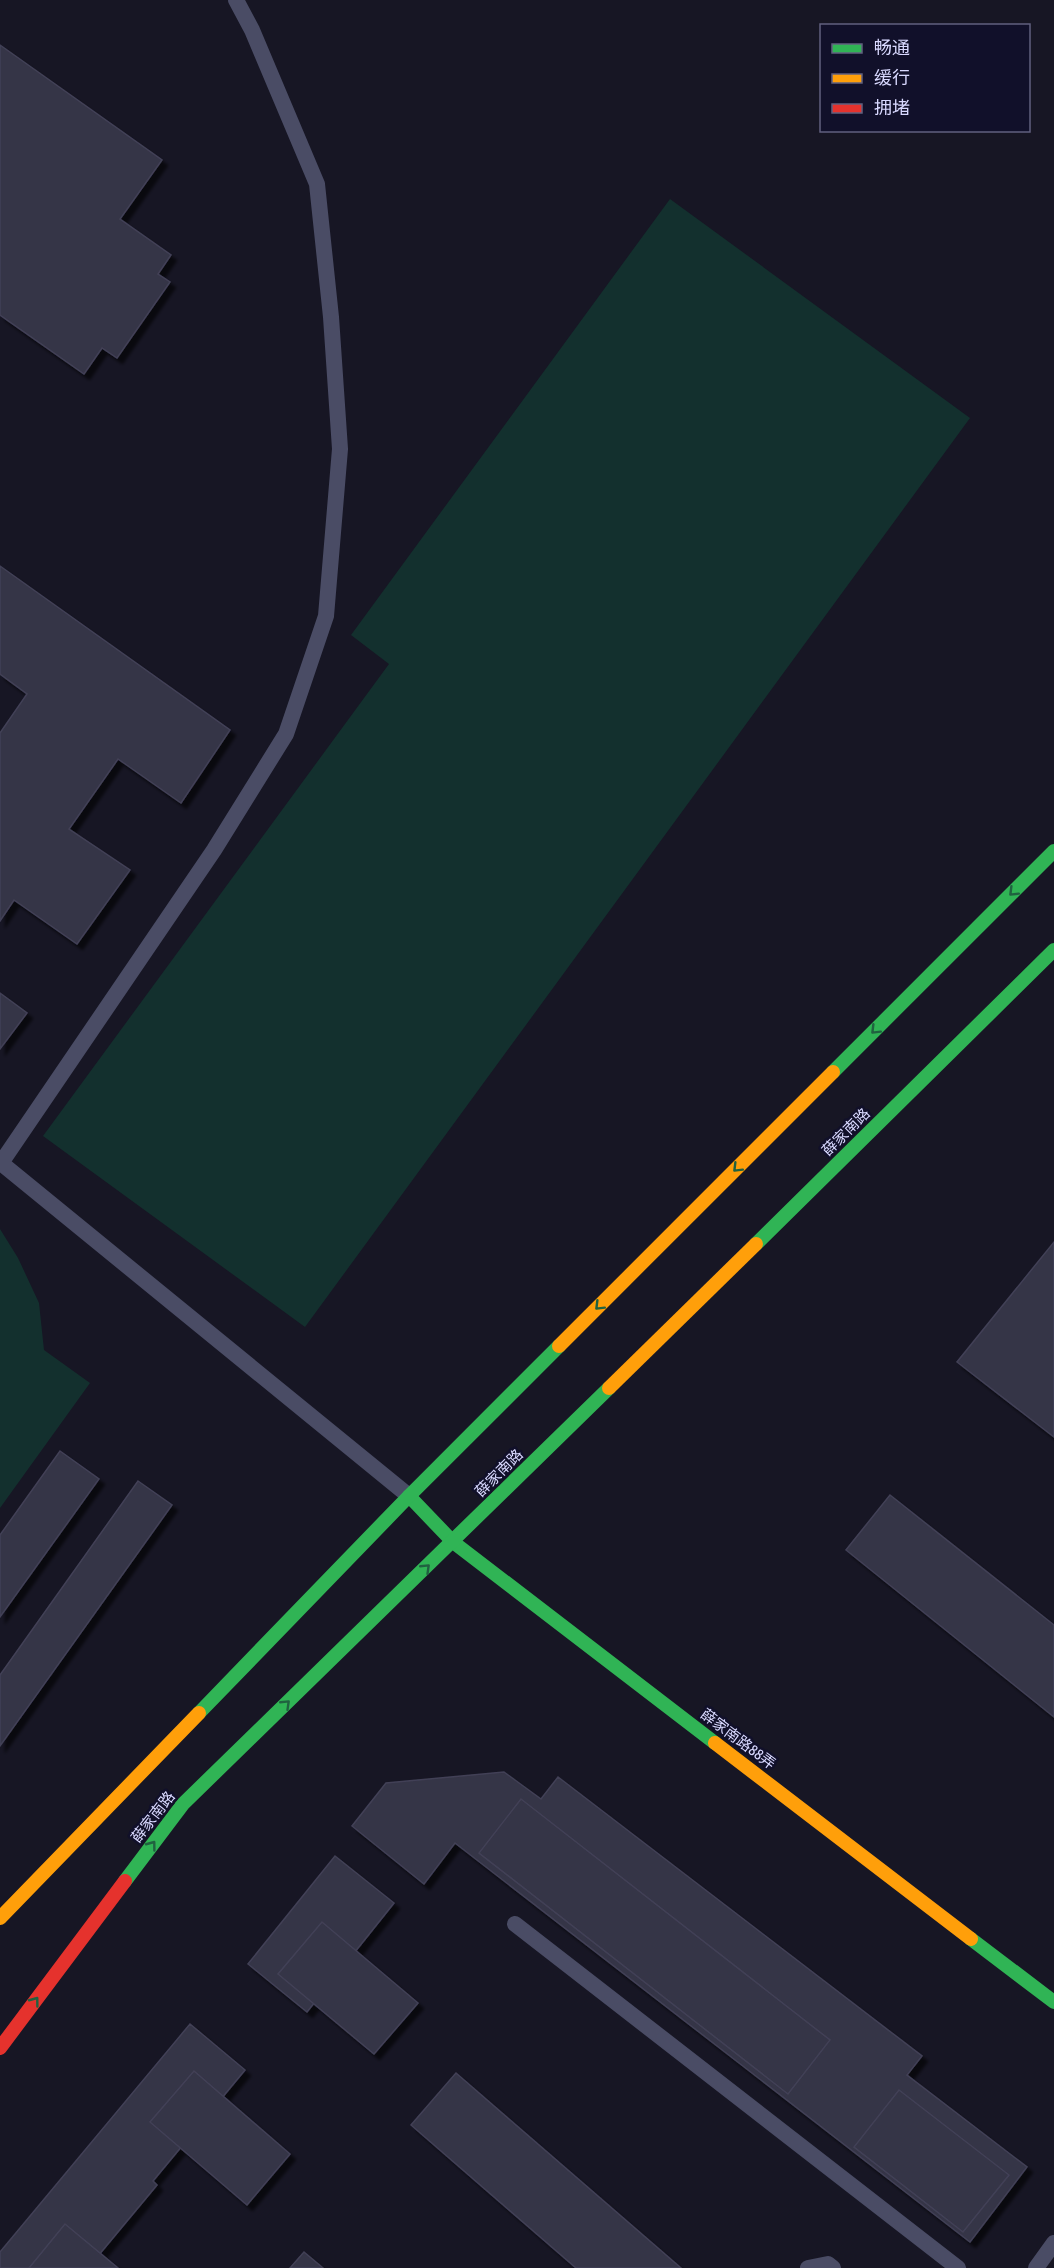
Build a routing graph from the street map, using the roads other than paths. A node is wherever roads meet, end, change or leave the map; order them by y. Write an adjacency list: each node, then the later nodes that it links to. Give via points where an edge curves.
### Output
1 (236, 0): 4 (lane, via 317,184 340,449 326,616 286,734 214,850)
2 (1054, 851): 5 (main road, one-way to 5)
3 (1054, 950): 6 (main road, 薛家南路)
4 (0, 1163): 5 (lane)
5 (409, 1496): 6 (main road, 薛家南路88弄); 7 (main road)
6 (453, 1542): 9 (main road, 薛家南路88弄); 10 (main road, 薛家南路, one-way to 6, via 183,1803)
7 (0, 1918)
8 (515, 1924): 14 (lane)
9 (1054, 2001)
10 (0, 2048)
11 (1054, 2243): 15 (lane)
12 (808, 2268): 13 (lane, via 828,2264)
13 (833, 2268)
14 (958, 2268)
15 (1036, 2268)

